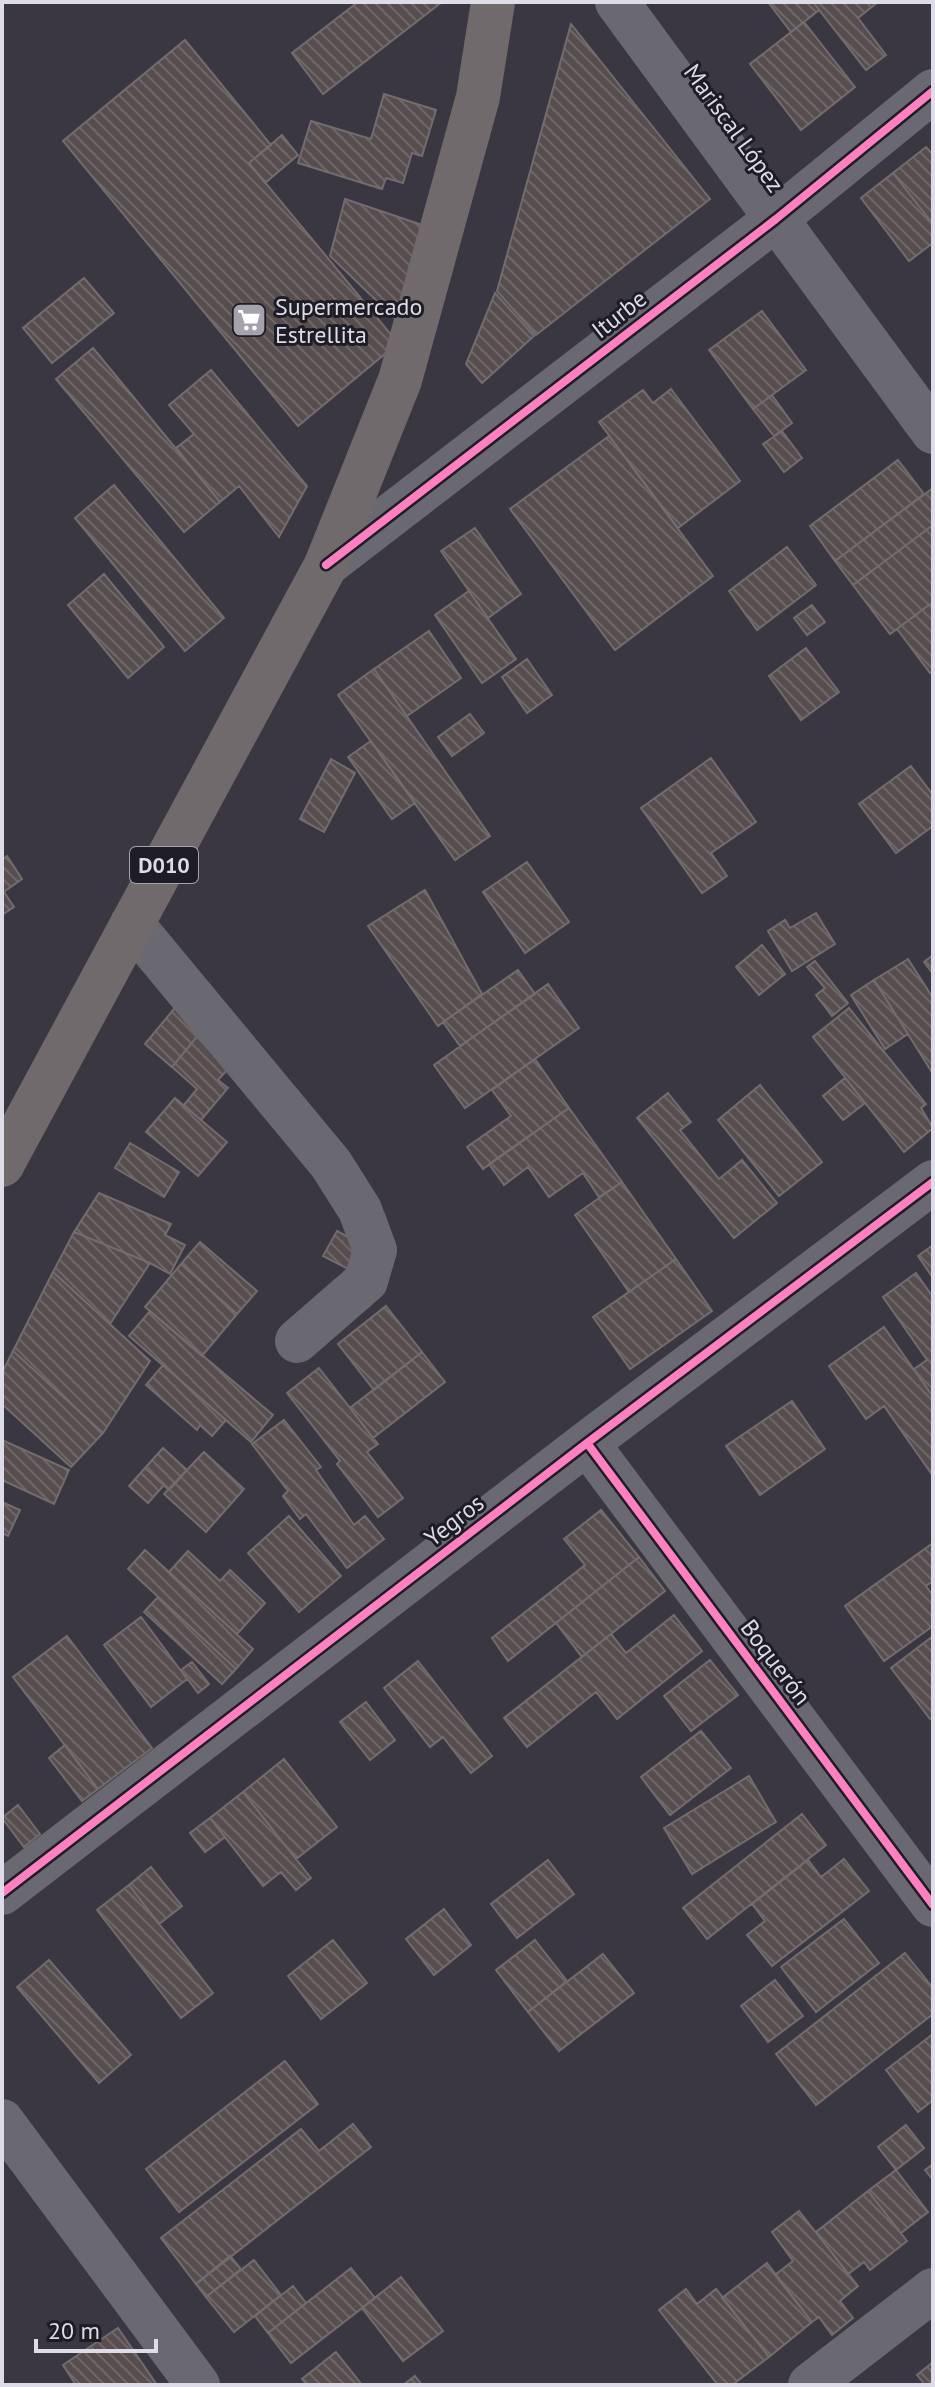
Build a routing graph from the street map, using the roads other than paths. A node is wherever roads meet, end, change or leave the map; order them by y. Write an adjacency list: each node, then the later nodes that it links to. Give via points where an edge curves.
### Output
1 (493, 2): 6 (main road, D010, via 478,97 400,380)
2 (617, 2): 4 (street, Mariscal López)
3 (933, 91): 4 (street, Iturbe)
4 (776, 219): 5 (street, Mariscal López); 6 (street, Iturbe)
5 (933, 432)
6 (326, 565): 7 (main road, D010)
7 (132, 924): 8 (main road, D010); 10 (street, via 331,1164 360,1210 375,1250 366,1281)
8 (2, 1165)
9 (933, 1182): 11 (street, Yegros)
10 (297, 1341)
11 (587, 1443): 12 (street, Yegros); 13 (street, Boquerón)
12 (2, 1893)
13 (933, 1905)
14 (2, 2121): 16 (street)
15 (933, 2290): 17 (street)
16 (198, 2385)
17 (810, 2385)

